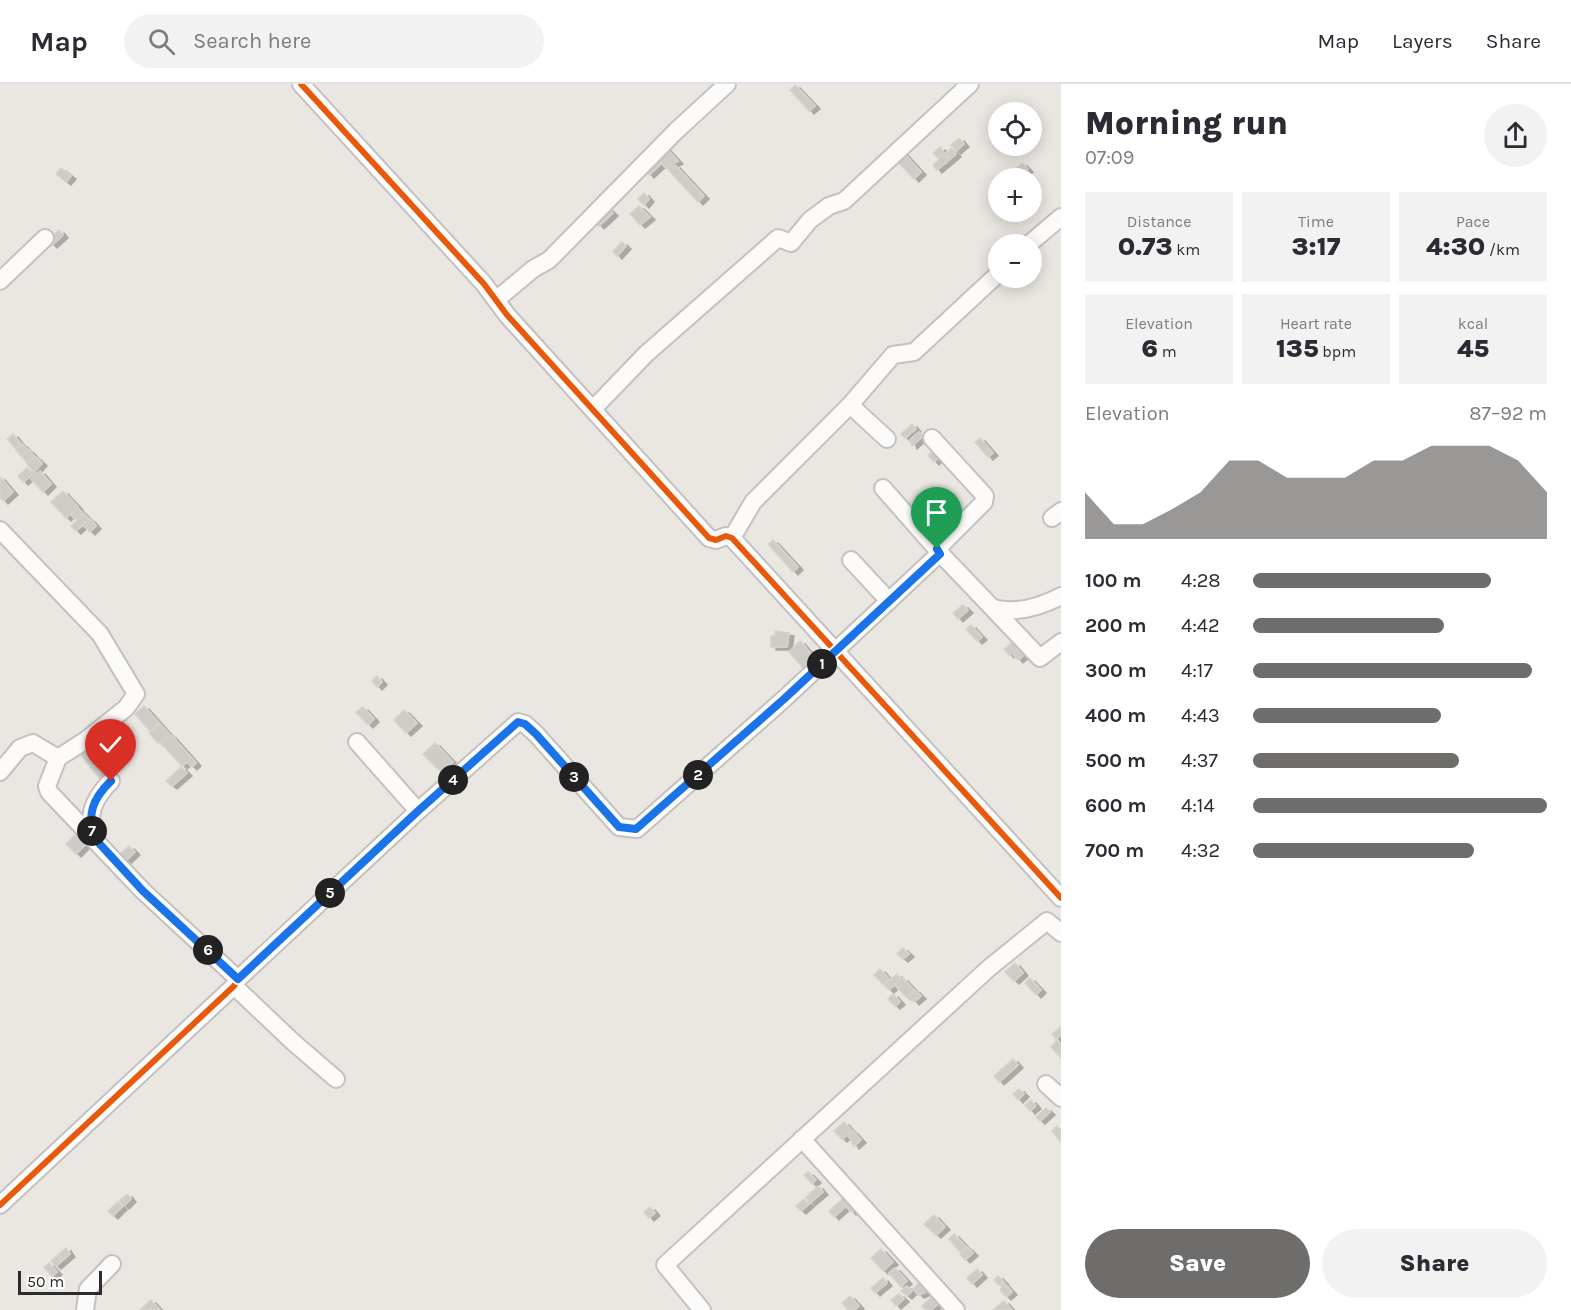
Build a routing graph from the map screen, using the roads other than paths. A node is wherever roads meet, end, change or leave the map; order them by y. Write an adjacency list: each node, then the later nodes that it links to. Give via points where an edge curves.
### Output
1 (301, 84): 9 (street)
2 (727, 84): 9 (street, via 549,260)
3 (970, 84): 11 (street, via 844,201 810,220 791,243 778,238 646,354)
4 (1061, 217): 5 (street)
5 (1041, 234)
6 (45, 238): 7 (street)
7 (0, 281)
8 (988, 283): 10 (street, via 914,352 893,355)
9 (496, 300): 11 (street)
10 (850, 405): 13 (street); 16 (street, via 753,502)
11 (593, 410): 16 (street, via 709,538)
12 (932, 438): 17 (street, via 985,496 984,502)
13 (888, 439)
14 (883, 488): 17 (street)
15 (0, 530): 25 (street, via 100,634 136,694 118,714)
16 (725, 538): 23 (street)
17 (939, 551): 20 (street); 21 (street)
18 (850, 560): 20 (street)
19 (1061, 596): 21 (street, via 1024,610 1007,612)
20 (889, 601): 23 (street)
21 (993, 608): 22 (street, via 1040,658)
22 (1061, 642)
23 (837, 650): 28 (street, via 636,829 619,827 536,734 518,722); 30 (street)
24 (357, 742): 28 (street)
25 (58, 758): 26 (street, via 33,743 20,748); 29 (street, via 47,786 49,792)
26 (0, 772)
27 (111, 781): 29 (street, via 97,794 91,808 92,832)
28 (418, 811): 32 (street)
29 (97, 841): 32 (street)
30 (1061, 898)
31 (1061, 933): 36 (street, via 1047,921 989,968)
32 (236, 982): 33 (street, via 292,1042); 37 (street)
33 (336, 1079)
34 (1046, 1084): 35 (street)
35 (1061, 1098)
36 (802, 1139): 40 (street, via 665,1265); 41 (street)
37 (0, 1205)
38 (112, 1264): 39 (street, via 88,1288)
39 (85, 1310)
40 (702, 1310)
41 (956, 1310)

